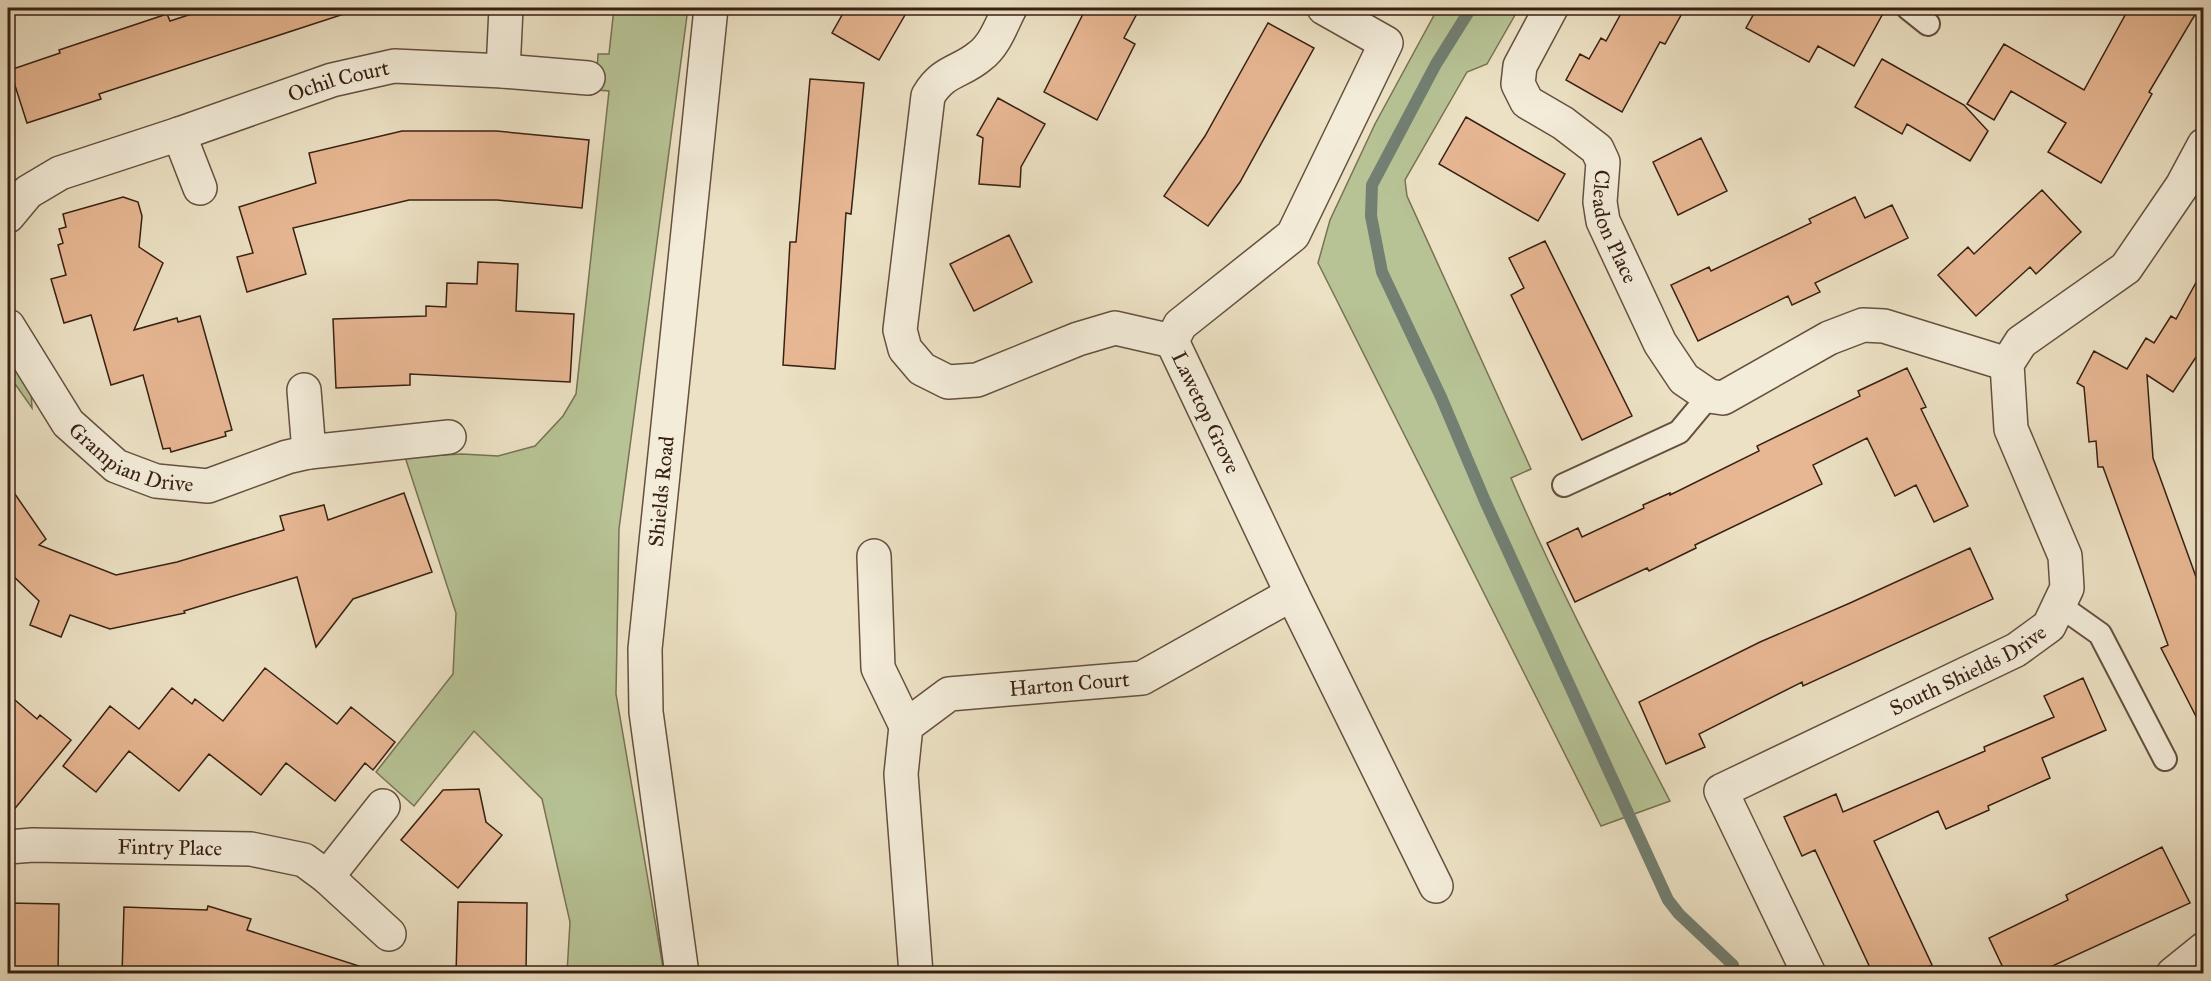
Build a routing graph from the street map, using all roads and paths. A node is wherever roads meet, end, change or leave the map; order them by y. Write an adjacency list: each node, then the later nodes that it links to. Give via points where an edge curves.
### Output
1 (506, 8): 8 (street)
2 (711, 8): 34 (street, Shields Road, via 645,649 646,712)
3 (1010, 8): 16 (street, via 981,56 937,81 928,96 900,330 905,349 922,369 948,382 977,380 1115,328)
4 (1324, 8): 16 (street, Lawetop Grove, via 1386,43 1293,235 1180,325)
5 (1551, 8): 19 (street, Cleadon Place, via 1520,66 1518,84 1527,102 1596,149 1603,162 1603,221 1660,344 1684,379)
6 (1908, 8): 7 (lane)
7 (1928, 24)
8 (503, 71): 9 (street, Ochil Court); 10 (street, Ochil Court, via 394,66 332,80)
9 (588, 78)
10 (179, 134): 12 (street); 14 (street, Ochil Court, via 60,172 28,192)
11 (2204, 145): 13 (street)
12 (200, 188)
13 (2193, 192): 17 (street, via 2126,268 2021,342)
14 (8, 216)
15 (8, 326): 21 (street, Grampian Drive, via 68,423 116,466 156,481 208,486)
16 (1172, 341): 24 (street, Lawetop Grove)
17 (2007, 364): 19 (street, via 1884,326 1863,325 1829,338 1723,398); 25 (street, South Shields Drive, via 2011,429 2066,556 2067,588)
18 (304, 390): 21 (street)
19 (1708, 396): 22 (lane, via 1679,432)
20 (449, 437): 21 (street, Grampian Drive)
21 (309, 452)
22 (1564, 485)
23 (874, 556): 26 (street, via 878,668)
24 (1292, 594): 26 (street, Harton Court, via 1142,678 949,694); 31 (street, Lawetop Grove)
25 (2059, 605): 27 (lane, via 2100,634); 36 (street, South Shields Drive, via 2049,626 2016,650 1721,791)
26 (906, 726): 35 (street, via 902,774)
27 (2165, 759)
28 (383, 806): 30 (street)
29 (8, 847): 30 (street, Fintry Place, via 251,849 304,860)
30 (327, 877): 32 (street, Fintry Place)
31 (1436, 886)
32 (389, 934)
33 (2204, 949): 37 (street)
34 (682, 974)
35 (916, 974)
36 (1809, 974)
37 (2173, 974)

